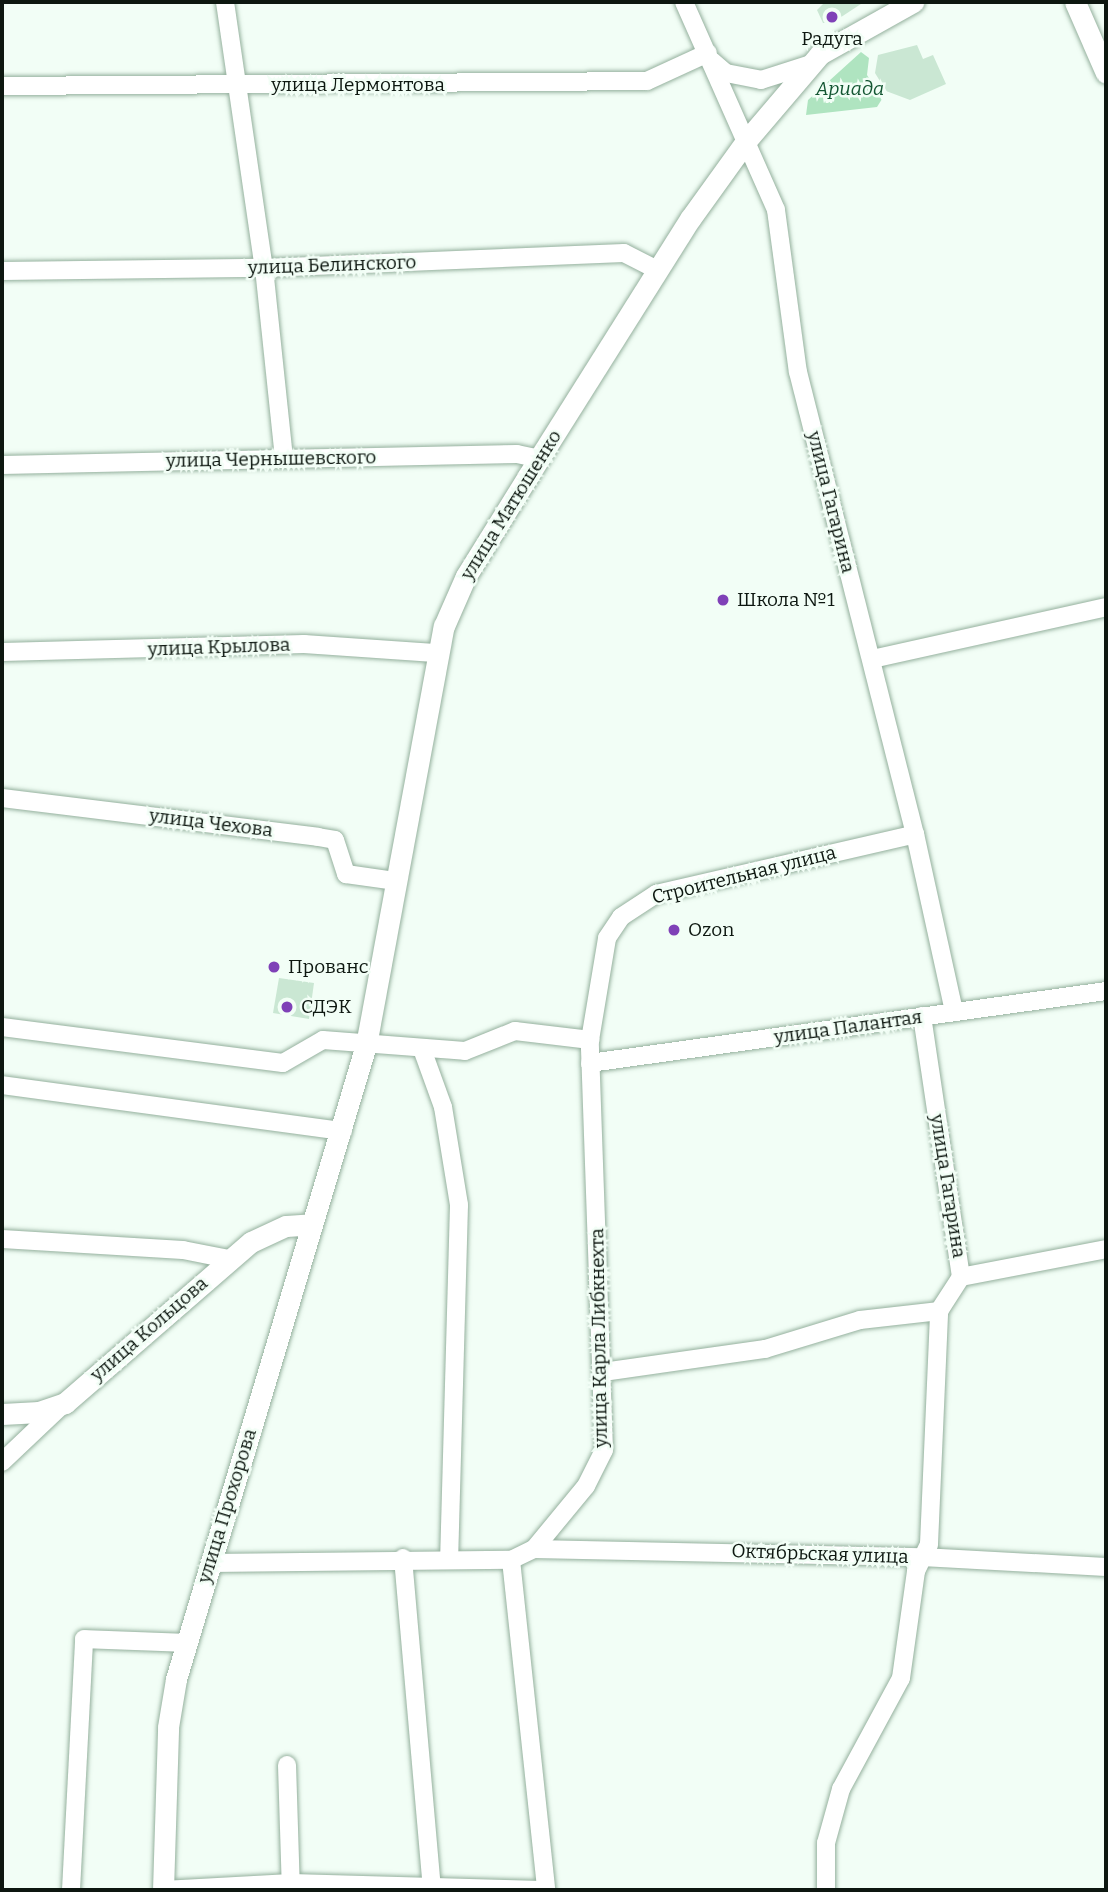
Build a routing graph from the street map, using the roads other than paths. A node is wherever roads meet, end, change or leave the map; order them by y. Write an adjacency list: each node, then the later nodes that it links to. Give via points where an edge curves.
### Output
1 (231, 2): 9 (street)
2 (684, 2): 5 (street, улица Гагарина)
3 (913, 2): 6 (main road, улица Матюшенко, via 835,43)
4 (1074, 2): 7 (main road)
5 (710, 57): 6 (street, via 726,73 761,80); 9 (street, улица Лермонтова, via 648,81); 10 (street, улица Гагарина)
6 (808, 65): 10 (main road, улица Матюшенко)
7 (1106, 73)
8 (2, 86): 9 (street, улица Лермонтова)
9 (236, 86): 11 (street)
10 (746, 141): 12 (main road, улица Матюшенко); 20 (street, улица Гагарина, via 776,210 798,372)
11 (264, 268): 12 (street, улица Белинского, via 624,253); 13 (street, улица Белинского); 14 (street)
12 (658, 270): 15 (main road, улица Матюшенко)
13 (2, 271)
14 (284, 459): 15 (street, улица Чернышевского, via 517,454); 16 (street, улица Чернышевского)
15 (540, 459): 19 (main road, улица Матюшенко, via 466,576)
16 (2, 465)
17 (1105, 612): 20 (street)
18 (2, 652): 19 (street, улица Крылова, via 304,644)
19 (435, 653): 23 (main road, улица Матюшенко)
20 (872, 659): 22 (street, улица Гагарина)
21 (2, 797): 23 (street, улица Чехова, via 318,836 335,840 346,874)
22 (915, 834): 25 (street, улица Гагарина); 28 (street, Строительная улица, via 643,900 607,938)
23 (395, 881): 29 (main road, улица Матюшенко)
24 (1106, 991): 25 (street, улица Палантая)
25 (954, 1012): 26 (street, улица Палантая)
26 (922, 1016): 31 (street, улица Палантая); 38 (street, улица Гагарина)
27 (2, 1027): 29 (street, via 283,1063 323,1040)
28 (590, 1040): 30 (street, via 515,1031 482,1048); 31 (street, улица Карла Либкнехта)
29 (366, 1045): 30 (street); 33 (main road, улица Матюшенко)
30 (422, 1049): 46 (street, via 443,1107 459,1205)
31 (590, 1063): 40 (street, улица Карла Либкнехта)
32 (2, 1085): 33 (street)
33 (343, 1131): 34 (main road, улица Прохорова)
34 (312, 1224): 37 (main road, улица Кольцова, via 269,1231); 49 (main road, улица Прохорова)
35 (2, 1239): 37 (street, via 183,1250)
36 (1106, 1249): 38 (street)
37 (229, 1259): 41 (main road, улица Кольцова)
38 (961, 1277): 39 (street, улица Гагарина)
39 (939, 1311): 40 (street, via 860,1320 765,1349); 45 (street, via 929,1544)
40 (603, 1372): 44 (street, улица Карла Либкнехта, via 605,1435 599,1464)
41 (65, 1403): 42 (main road, via 38,1412); 43 (street, улица Кольцова)
42 (2, 1414)
43 (2, 1462)
44 (534, 1549): 45 (street, Октябрьская улица); 48 (street, улица Карла Либкнехта)
45 (922, 1557): 50 (street, Октябрьская улица); 58 (street, via 901,1678 847,1773 832,1814)
46 (449, 1558): 47 (street); 48 (street)
47 (403, 1559): 49 (street); 54 (street)
48 (511, 1560): 57 (street)
49 (210, 1563): 51 (main road, улица Прохорова)
50 (1106, 1567)
51 (186, 1643): 55 (street, via 84,1639); 56 (main road, улица Прохорова, via 168,1727)
52 (287, 1765): 53 (street)
53 (291, 1887): 54 (street); 56 (street)
54 (431, 1887): 57 (street)
55 (71, 1890)
56 (163, 1890)
57 (543, 1890)
58 (825, 1890)

